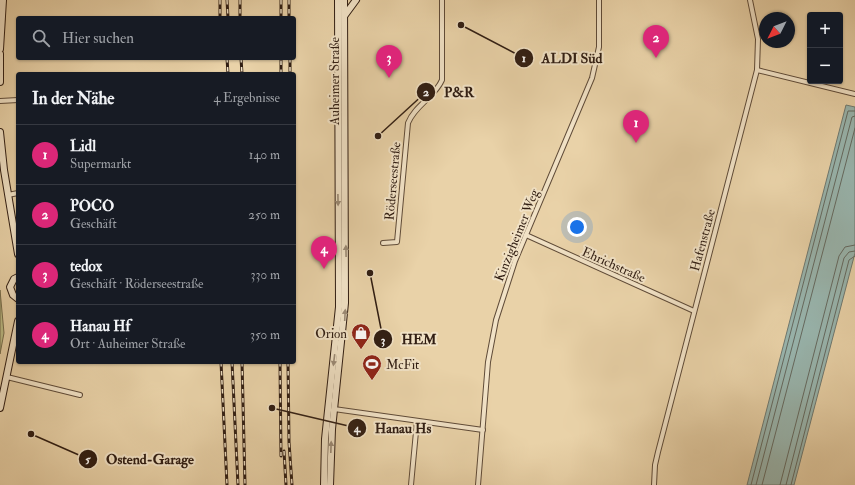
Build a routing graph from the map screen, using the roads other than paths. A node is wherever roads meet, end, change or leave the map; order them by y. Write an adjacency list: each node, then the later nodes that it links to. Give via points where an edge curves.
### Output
1 (3, 0): 8 (main road)
2 (356, 0): 7 (main road)
3 (442, 0): 22 (street, Röderseestraße, via 442,80 438,88 418,107 408,123 397,242)
4 (599, 0): 20 (street, Kinzigheimer Weg, via 599,47 592,78)
5 (750, 0): 10 (street, Hafenstraße, via 758,39)
6 (340, 1): 7 (main road, Auheimer Straße); 16 (main road, Auheimer Straße)
7 (344, 16): 17 (main road, Auheimer Straße)
8 (0, 48)
9 (0, 54): 11 (main road)
10 (757, 70): 12 (street); 25 (street, Hafenstraße)
11 (0, 82)
12 (855, 94)
13 (16, 100): 14 (street)
14 (0, 101)
15 (0, 132): 19 (main road)
16 (338, 161): 17 (street); 33 (main road, Auheimer Straße, one-way to 33, via 339,307 325,439)
17 (345, 161): 30 (main road, Auheimer Straße, one-way to 17, via 345,303)
18 (16, 193): 19 (street)
19 (8, 195): 21 (main road)
20 (526, 235): 25 (street, Ehrichstraße); 32 (street, Kinzigheimer Weg, via 504,292 492,333)
21 (16, 242)
22 (383, 243)
23 (16, 278): 24 (main road, via 10,287)
24 (16, 297)
25 (694, 311): 37 (street, Hafenstraße, via 655,465)
26 (16, 331): 27 (main road)
27 (7, 377): 28 (street); 29 (main road)
28 (80, 395)
29 (0, 408)
30 (334, 409): 31 (street); 34 (main road, Auheimer Straße, one-way to 30)
31 (417, 421): 32 (street); 35 (street)
32 (483, 430): 36 (street, Kinzigheimer Weg)
33 (324, 485)
34 (330, 485)
35 (411, 485)
36 (478, 485)
37 (654, 485)

